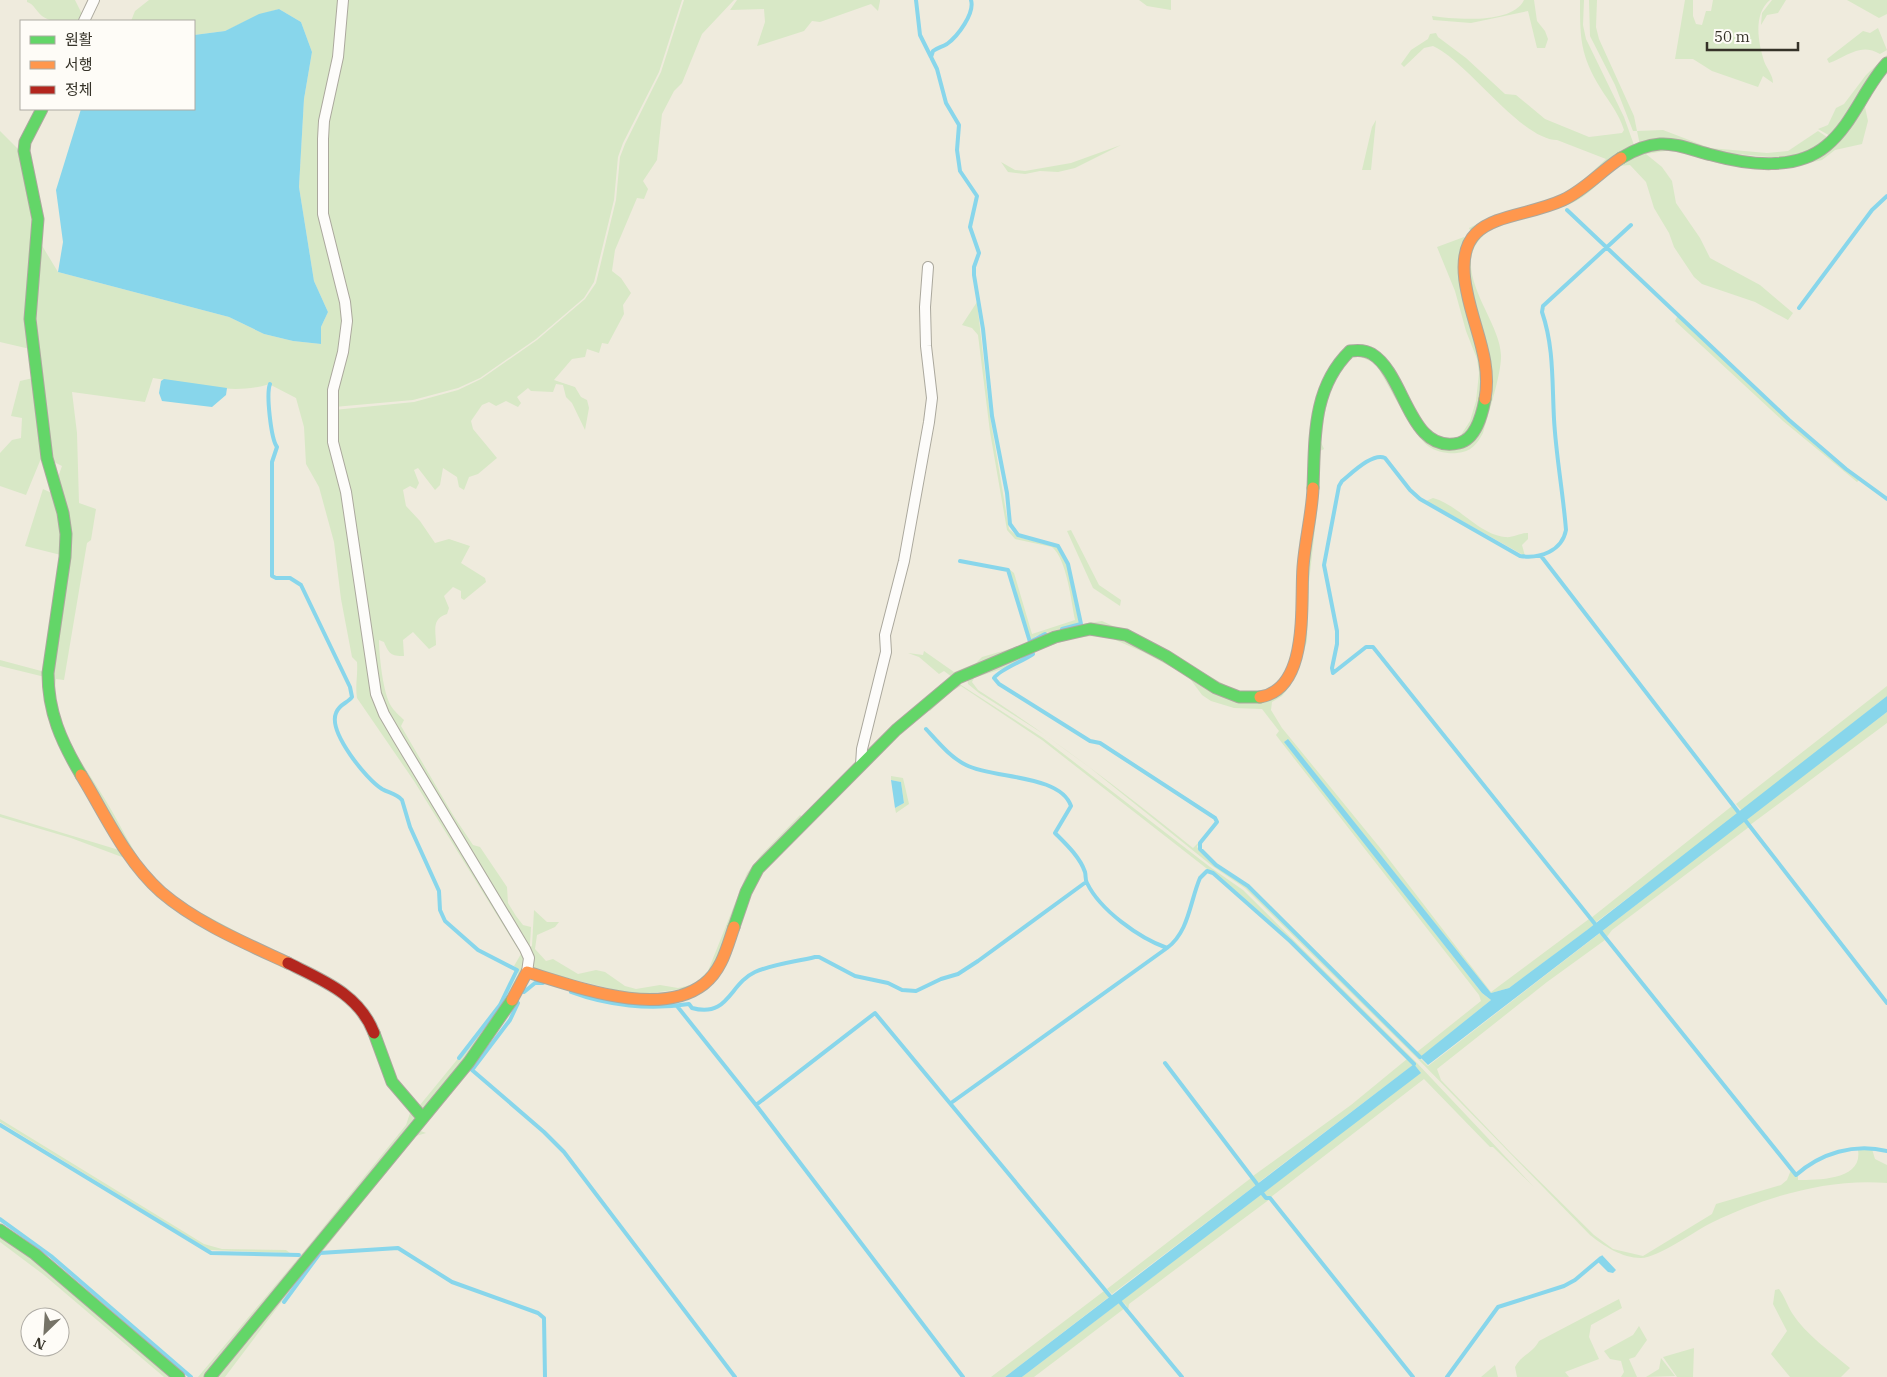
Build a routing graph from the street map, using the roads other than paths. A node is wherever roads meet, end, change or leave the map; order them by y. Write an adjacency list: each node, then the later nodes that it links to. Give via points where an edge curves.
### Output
1 (94, 0): 3 (street)
2 (343, 0): 8 (street, via 338,57 323,139 323,214 347,321 333,390 333,442 346,492 376,694 393,730 525,949 529,958)
3 (84, 20)
4 (1887, 63): 7 (street, via 1867,85 1841,132 1824,148 1804,159 1747,161 1672,145 1643,147 1611,163 1563,200 1482,228 1471,241 1464,256 1464,266 1465,284 1485,353 1487,381 1479,422 1465,442 1444,446 1431,440 1418,424 1386,367 1371,353 1350,351 1342,356 1330,374 1318,417 1298,652 1289,677 1274,693 1256,698 1234,696 1126,635 1099,630 1080,631 1022,650 958,678 918,710)
5 (42, 110): 9 (street, via 24,151 38,218 30,319 46,458 66,534 48,673 52,719 67,751 119,839 152,882 176,903 320,980 356,1003 371,1026 399,1095)
6 (928, 267): 7 (street, via 925,307 932,390 930,414 904,561 887,625 886,652)
7 (861, 765): 8 (street, via 758,869 746,892 721,964 698,989 657,998 614,995 580,989)
8 (527, 972): 9 (street, via 499,1022 473,1058)
9 (422, 1117): 12 (street)
10 (0, 1230): 11 (street, via 35,1254)
11 (179, 1377)
12 (210, 1377)

